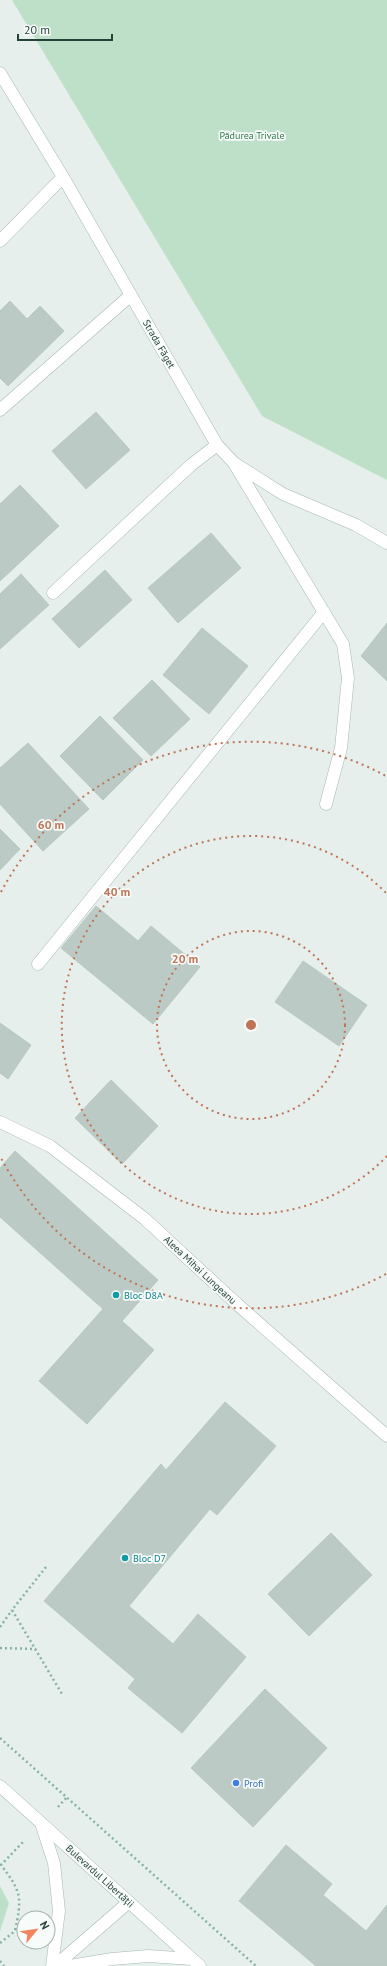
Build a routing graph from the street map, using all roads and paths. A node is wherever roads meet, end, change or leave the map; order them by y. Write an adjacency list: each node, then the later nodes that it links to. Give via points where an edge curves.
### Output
1 (0, 73): 2 (street, Strada Făget)
2 (63, 177): 3 (street); 4 (street, Strada Făget)
3 (0, 241)
4 (131, 295): 5 (street); 6 (street, Strada Făget)
5 (0, 410)
6 (217, 445): 7 (street, Strada Făget); 9 (street, via 191,465)
7 (234, 463): 8 (street, Strada Făget, via 283,494 356,525); 10 (street)
8 (387, 543)
9 (53, 593)
10 (324, 612): 11 (street, via 343,644 348,678 341,748); 12 (street)
11 (326, 804)
12 (38, 964)
13 (0, 1122): 14 (street, Aleea Mihai Lungeanu, via 50,1146 145,1219)
14 (387, 1436)
15 (46, 1567): 16 (path)
16 (12, 1610): 17 (path); 19 (path)
17 (0, 1626)
18 (0, 1648): 19 (path)
19 (36, 1649): 20 (path)
20 (62, 1694)
21 (0, 1738): 23 (path)
22 (0, 1786): 24 (street, Bulevardul Libertății)
23 (67, 1797): 24 (path); 34 (path)
24 (42, 1823): 25 (path); 26 (street, Bulevardul Libertății); 31 (street, via 54,1863 59,1911)
25 (0, 1865): 27 (path, via 15,1883 20,1900 15,1931)
26 (129, 1902): 29 (street, Bulevardul Libertății); 32 (street)
27 (0, 1943)
28 (0, 1961): 30 (path)
29 (196, 1962): 33 (street, via 148,1956)
30 (4, 1966)
31 (52, 1966)
32 (55, 1966)
33 (70, 1966)
34 (256, 1966)

